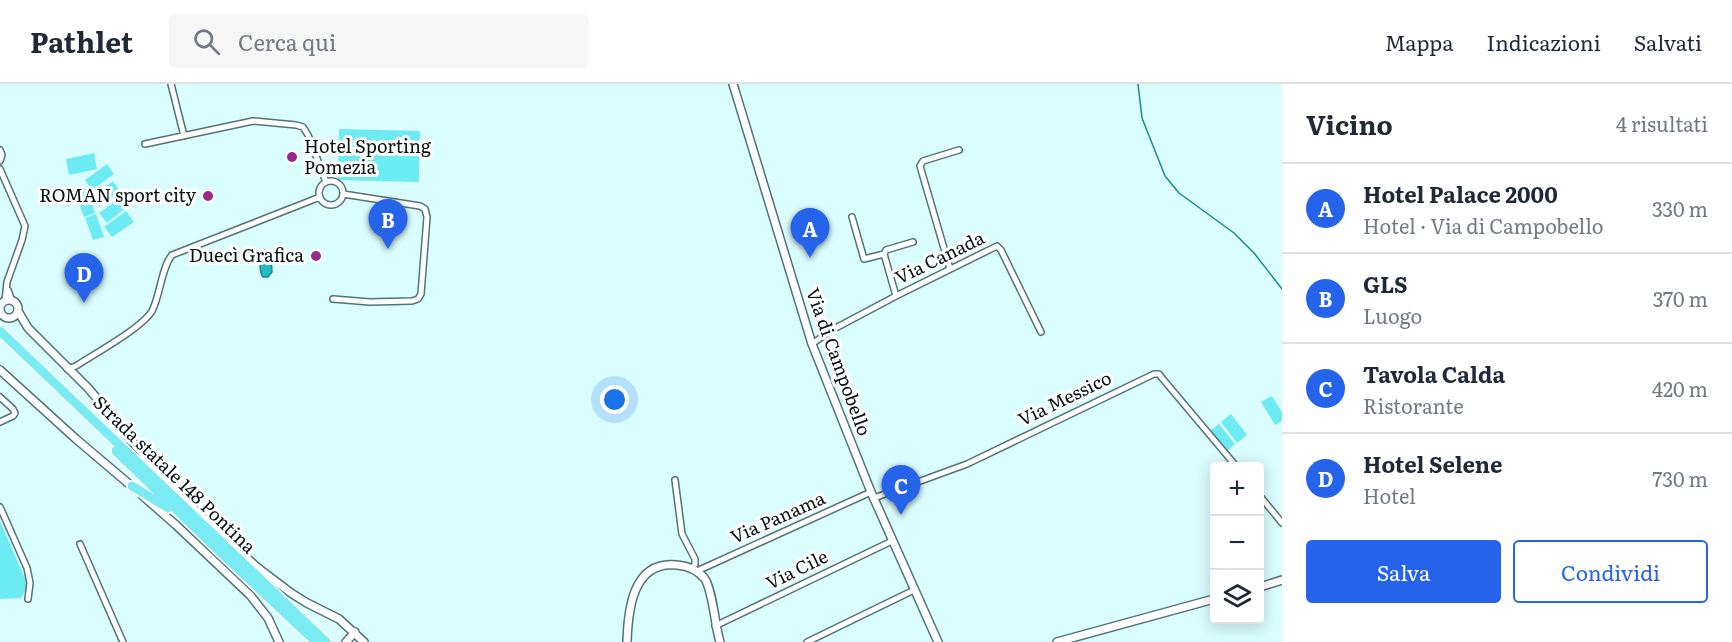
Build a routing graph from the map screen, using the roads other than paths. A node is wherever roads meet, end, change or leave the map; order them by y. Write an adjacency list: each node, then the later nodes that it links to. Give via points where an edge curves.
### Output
1 (171, 84): 3 (street)
2 (733, 84): 24 (street, Via di Campobello)
3 (184, 136): 4 (street); 9 (street, via 253,121 300,126 308,135)
4 (145, 144)
5 (0, 150): 7 (street)
6 (959, 150): 15 (street, via 920,165)
7 (0, 161)
8 (0, 169): 18 (street, via 25,226 7,282)
9 (326, 182): 10 (street, via 338,183); 11 (street)
10 (343, 194): 11 (street, via 333,205); 17 (street, via 424,209 427,217 421,294 416,300 404,301)
11 (320, 197): 25 (street, via 172,255 148,317 76,366)
12 (852, 217): 14 (street, via 863,258)
13 (913, 242): 14 (street, via 885,250)
14 (884, 254): 16 (street)
15 (950, 269): 16 (street, Via Canada); 22 (street, Via Canada, via 999,247)
16 (896, 296): 24 (street, Via Canada)
17 (333, 299)
18 (5, 302): 19 (street, via 17,305); 20 (street, via 1,307)
19 (17, 313): 20 (street, via 12,318); 25 (street)
20 (3, 315)
21 (0, 331): 32 (highway, Strada statale 148 Pontina)
22 (1041, 332)
23 (0, 339): 37 (highway, Strada statale 148 Pontina)
24 (812, 344): 33 (street, Via di Campobello)
25 (64, 367): 36 (street)
26 (0, 370): 31 (street)
27 (0, 397): 28 (street, via 15,413)
28 (0, 422)
29 (1233, 462): 33 (street, Via Messico, via 1159,374 1154,374 963,466)
30 (675, 480): 41 (street, via 682,534 695,557)
31 (132, 486): 37 (highway); 50 (street, via 250,595 268,618)
32 (162, 486): 36 (highway); 52 (highway, Strada statale 148 Pontina)
33 (872, 495): 39 (street, Via di Campobello); 41 (street, Via Panama)
34 (1264, 501): 38 (street)
35 (0, 507): 45 (street, via 28,570)
36 (204, 519): 48 (street, via 291,594 334,616)
37 (190, 523): 51 (highway)
38 (1282, 523)
39 (892, 541): 44 (street, Via di Campobello); 47 (street, Via Cile)
40 (80, 544): 49 (street)
41 (694, 570): 47 (street, via 706,583); 55 (street, via 660,565 644,575 628,619)
42 (1282, 580): 43 (street)
43 (1264, 585)
44 (914, 590): 57 (street); 58 (street, Via di Campobello)
45 (28, 599)
46 (1210, 600): 59 (street)
47 (716, 626): 56 (street)
48 (355, 632): 53 (street); 54 (street)
49 (123, 642)
50 (279, 642)
51 (316, 642)
52 (326, 642)
53 (346, 642)
54 (364, 642)
55 (627, 642)
56 (720, 642)
57 (807, 642)
58 (938, 642)
59 (1057, 642)

